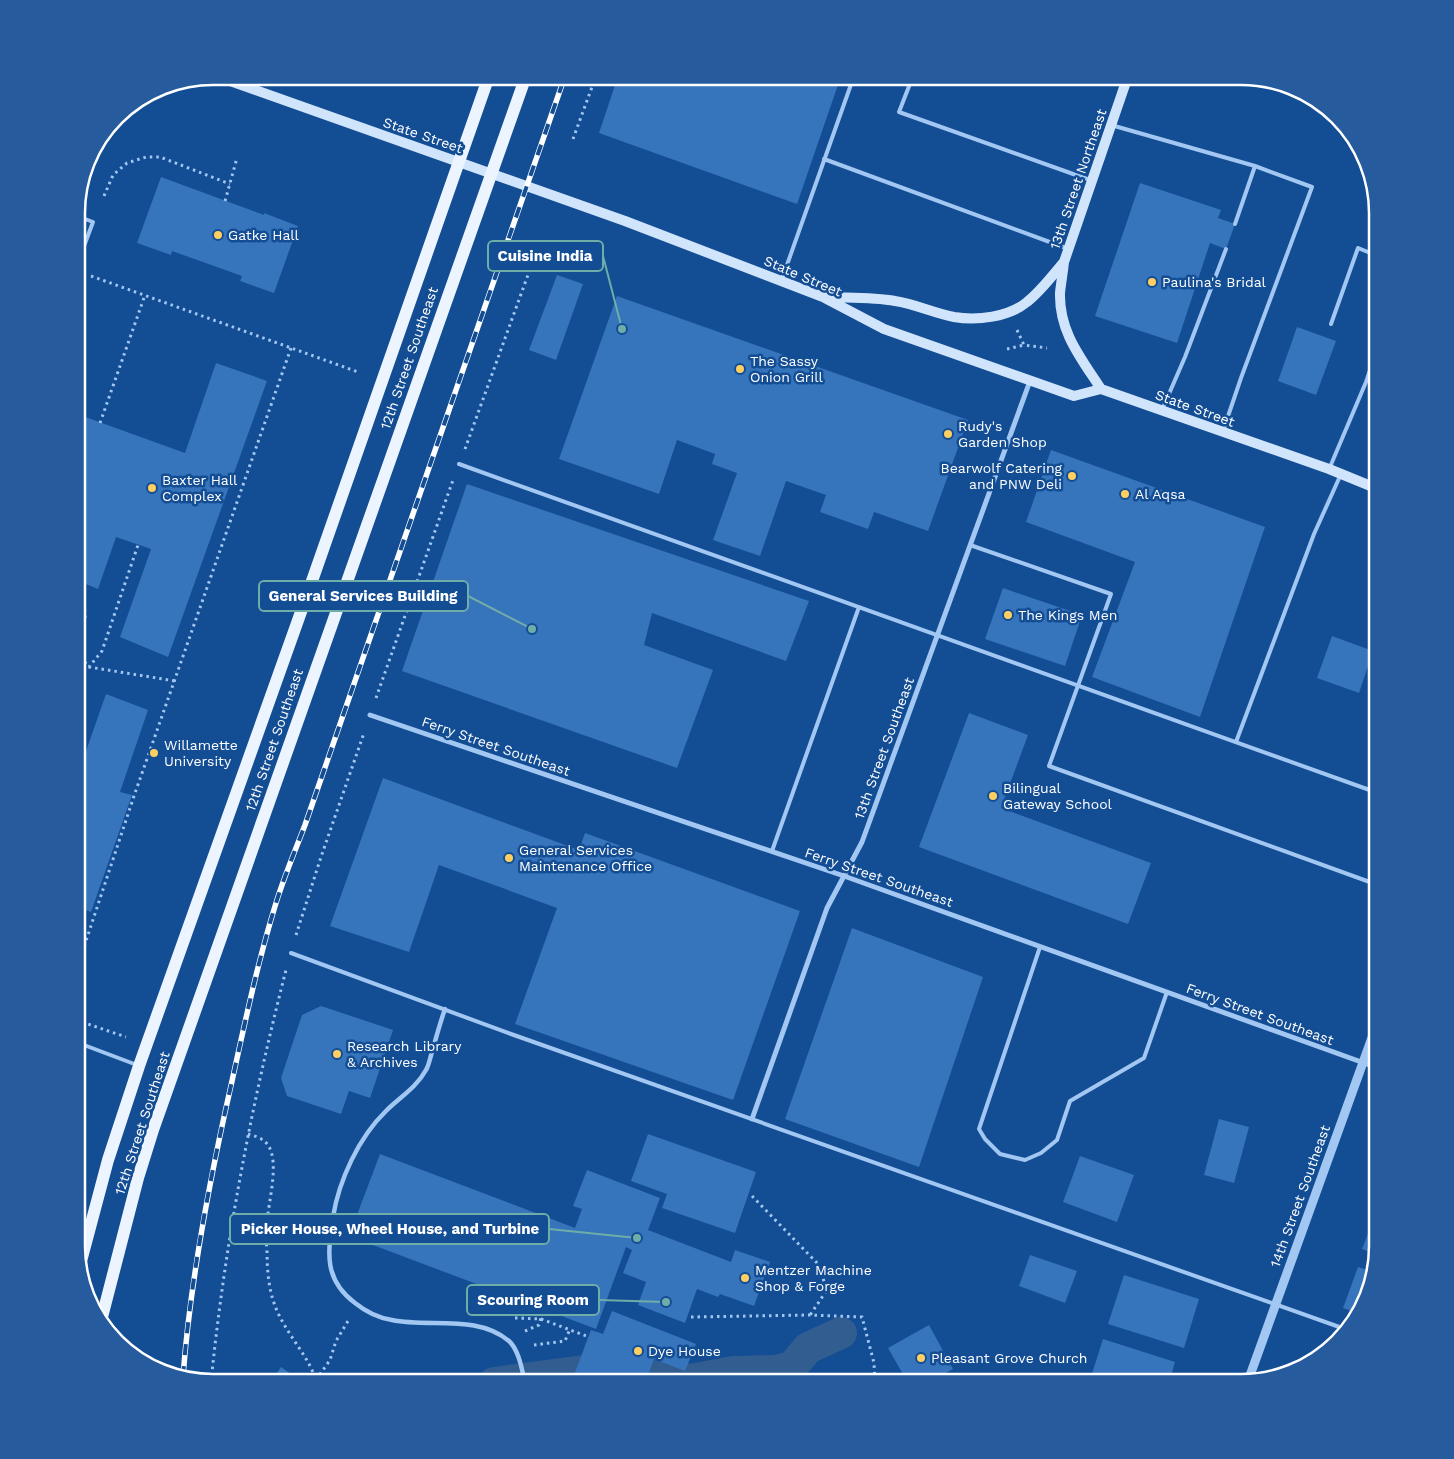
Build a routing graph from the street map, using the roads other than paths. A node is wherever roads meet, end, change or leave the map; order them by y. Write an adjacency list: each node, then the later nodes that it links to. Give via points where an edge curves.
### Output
1 (242, 85): 9 (main road, State Street)
2 (486, 85): 9 (main road, 12th Street Southeast)
3 (523, 85): 11 (main road, 12th Street Southeast)
4 (851, 85): 8 (lane)
5 (909, 85): 12 (lane, via 899,112)
6 (1125, 85): 7 (main road, 13th Street Northeast)
7 (1111, 125): 10 (lane); 12 (main road, 13th Street Northeast)
8 (824, 159): 16 (lane); 20 (lane)
9 (458, 161): 11 (main road, State Street); 50 (main road, 12th Street Southeast)
10 (1254, 166): 14 (lane); 27 (lane, via 1312,187)
11 (491, 173): 20 (main road, State Street); 54 (main road, 12th Street Southeast, via 153,1130)
12 (1092, 181): 16 (main road, 13th Street Northeast)
13 (85, 218): 15 (lane, via 93,222)
14 (1235, 224)
15 (85, 242)
16 (1068, 249): 19 (main road, 13th Street Northeast)
17 (1226, 249): 26 (lane)
18 (1369, 252): 22 (lane, via 1358,248)
19 (1064, 262): 21 (main road, via 1026,304 991,317 956,317 894,300); 25 (main road, via 1060,294 1066,331)
20 (781, 281): 21 (main road, State Street)
21 (823, 297): 24 (main road, State Street, via 884,329)
22 (1330, 324)
23 (1369, 374): 29 (lane)
24 (1030, 380): 25 (main road, State Street, via 1074,396); 32 (street, 13th Street Southeast)
25 (1101, 389): 26 (main road, State Street)
26 (1162, 410): 27 (main road, State Street)
27 (1223, 432): 29 (main road, State Street)
28 (459, 464): 33 (lane)
29 (1329, 470): 30 (main road, State Street)
30 (1340, 474): 31 (main road, State Street); 37 (lane, via 1314,534)
31 (1369, 485)
32 (970, 545): 34 (street, 13th Street Southeast); 35 (lane, via 1110,594)
33 (859, 607): 34 (lane); 39 (lane)
34 (938, 635): 35 (lane); 40 (street, 13th Street Southeast, via 862,842)
35 (1078, 685): 37 (lane); 41 (lane, via 1048,766)
36 (370, 715): 39 (street, Ferry Street Southeast)
37 (1236, 742): 38 (lane)
38 (1369, 790)
39 (772, 852): 40 (street, Ferry Street Southeast)
40 (844, 876): 42 (street, Ferry Street Southeast); 51 (street, 13th Street Southeast, via 827,908)
41 (1369, 882)
42 (1040, 947): 44 (street, Ferry Street Southeast); 44 (lane, via 979,1129 1000,1154 1024,1160 1042,1153 1057,1140 1070,1102 1144,1058)
43 (291, 953): 45 (lane)
44 (1167, 992): 48 (street, Ferry Street Southeast)
45 (444, 1009): 51 (lane); 56 (street, via 426,1069 409,1092 370,1129 344,1176 329,1243 329,1267 336,1283 368,1312 390,1320 454,1323 496,1333 510,1342)
46 (85, 1045): 50 (lane)
47 (1369, 1046): 48 (street, 14th Street Southeast)
48 (1363, 1063): 49 (street, Ferry Street Southeast); 53 (street, 14th Street Southeast)
49 (1369, 1065)
50 (139, 1066): 52 (main road, 12th Street Southeast, via 108,1160)
51 (752, 1119): 53 (lane)
52 (85, 1246)
53 (1275, 1305): 55 (lane); 57 (street, 14th Street Southeast)
54 (103, 1312)
55 (1339, 1327)
56 (522, 1374)
57 (1251, 1374)

